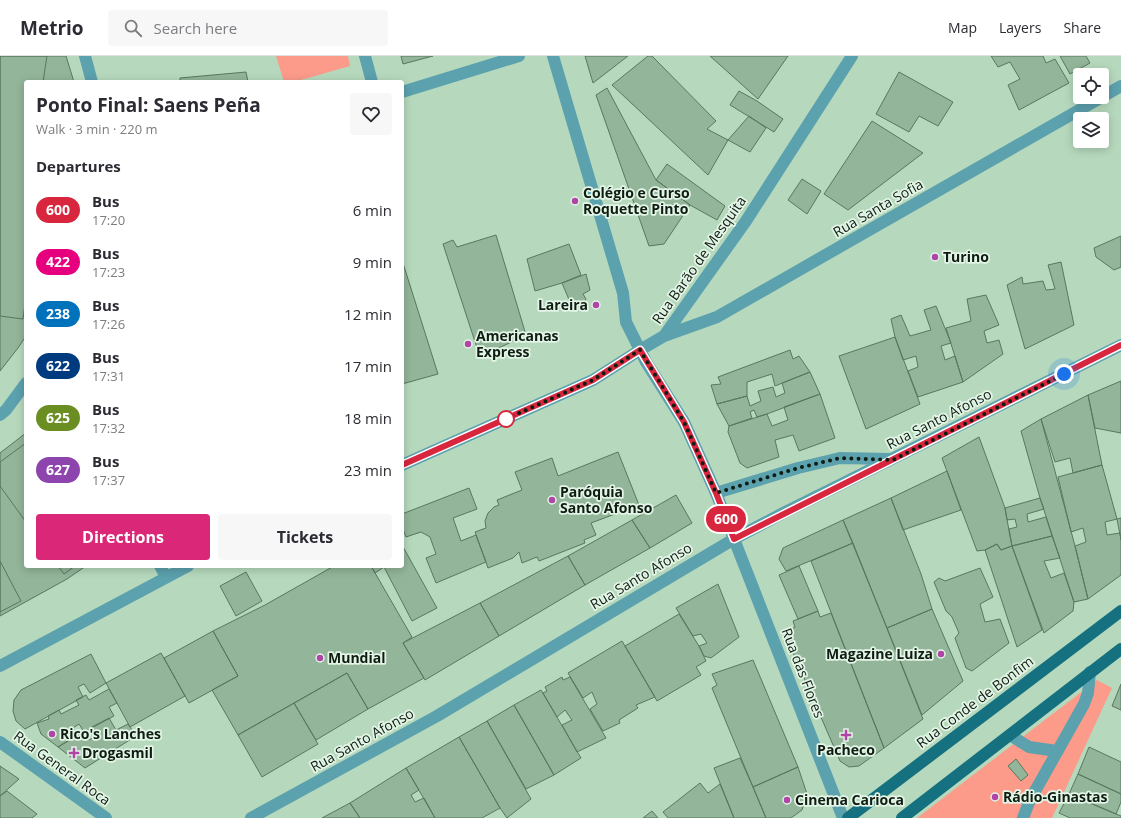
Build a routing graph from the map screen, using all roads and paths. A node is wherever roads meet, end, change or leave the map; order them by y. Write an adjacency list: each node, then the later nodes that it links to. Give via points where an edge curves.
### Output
1 (85, 56): 6 (street)
2 (365, 56): 7 (street)
3 (519, 56): 9 (street)
4 (553, 56): 14 (street, Rua das Flores, via 623,292 626,322)
5 (852, 56): 12 (street, Rua Barão de Mesquita, via 746,221)
6 (91, 80)
7 (371, 80)
8 (1121, 86): 10 (street, Rua Santa Sofia)
9 (404, 91)
10 (1109, 93)
11 (1090, 104): 12 (street, Rua Santa Sofia, via 717,317)
12 (664, 336): 14 (street, Rua Barão de Mesquita)
13 (1121, 345): 17 (street, Rua Santo Afonso)
14 (640, 350): 18 (street, Rua Barão de Mesquita, via 593,380); 19 (street, Rua das Flores, via 684,422)
15 (24, 387): 16 (street)
16 (0, 415)
17 (893, 460): 19 (street, via 840,458); 20 (street, Rua Santo Afonso)
18 (404, 464)
19 (716, 493): 20 (street, Rua das Flores)
20 (734, 539): 32 (street, Rua Santo Afonso, via 438,716); 33 (street, Rua das Flores)
21 (161, 568): 23 (street)
22 (184, 568): 23 (street)
23 (166, 577): 26 (street)
24 (1121, 611): 34 (main road, Rua Conde de Bonfim)
25 (1121, 649): 27 (main road)
26 (0, 666)
27 (1090, 672): 28 (main road); 30 (street, via 1086,698)
28 (1010, 735): 30 (street, via 1029,747); 35 (main road)
29 (0, 742): 31 (street, Rua General Roca)
30 (1057, 751): 36 (street)
31 (106, 818)
32 (251, 818)
33 (843, 818)
34 (848, 818)
35 (902, 818)
36 (1023, 818)

